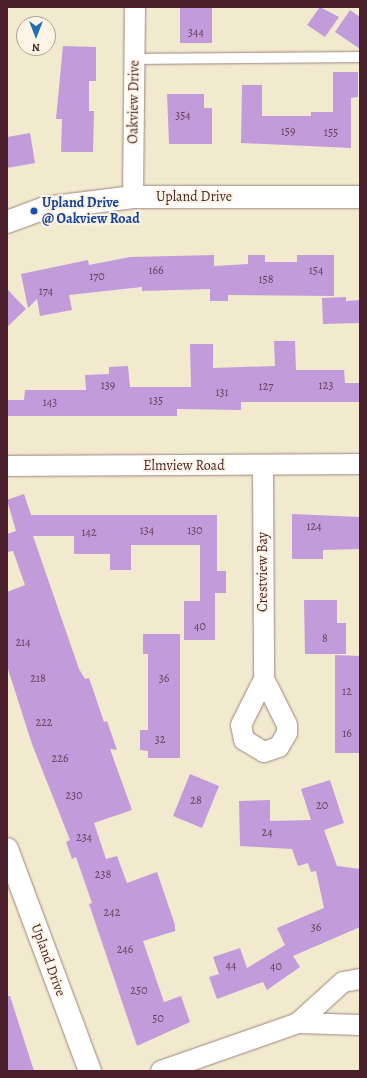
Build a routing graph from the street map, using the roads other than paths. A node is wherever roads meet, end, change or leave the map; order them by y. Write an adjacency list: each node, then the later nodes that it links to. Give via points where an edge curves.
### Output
1 (135, 7): 3 (street, Oakview Drive)
2 (360, 57): 3 (lane)
3 (135, 59): 4 (street, Oakview Drive)
4 (133, 196): 5 (street, Upland Drive); 6 (street, Upland Drive, via 45,208)
5 (360, 197)
6 (7, 222)
7 (360, 464): 9 (street, Elmview Road)
8 (7, 466): 9 (street, Elmview Road)
9 (263, 466): 10 (street, Crestview Bay)
10 (264, 679)
11 (7, 849): 15 (street, Upland Drive)
12 (360, 979): 13 (street, via 343,982)
13 (298, 1023): 14 (street); 16 (street)
14 (360, 1025)
15 (90, 1071)
16 (161, 1071)

